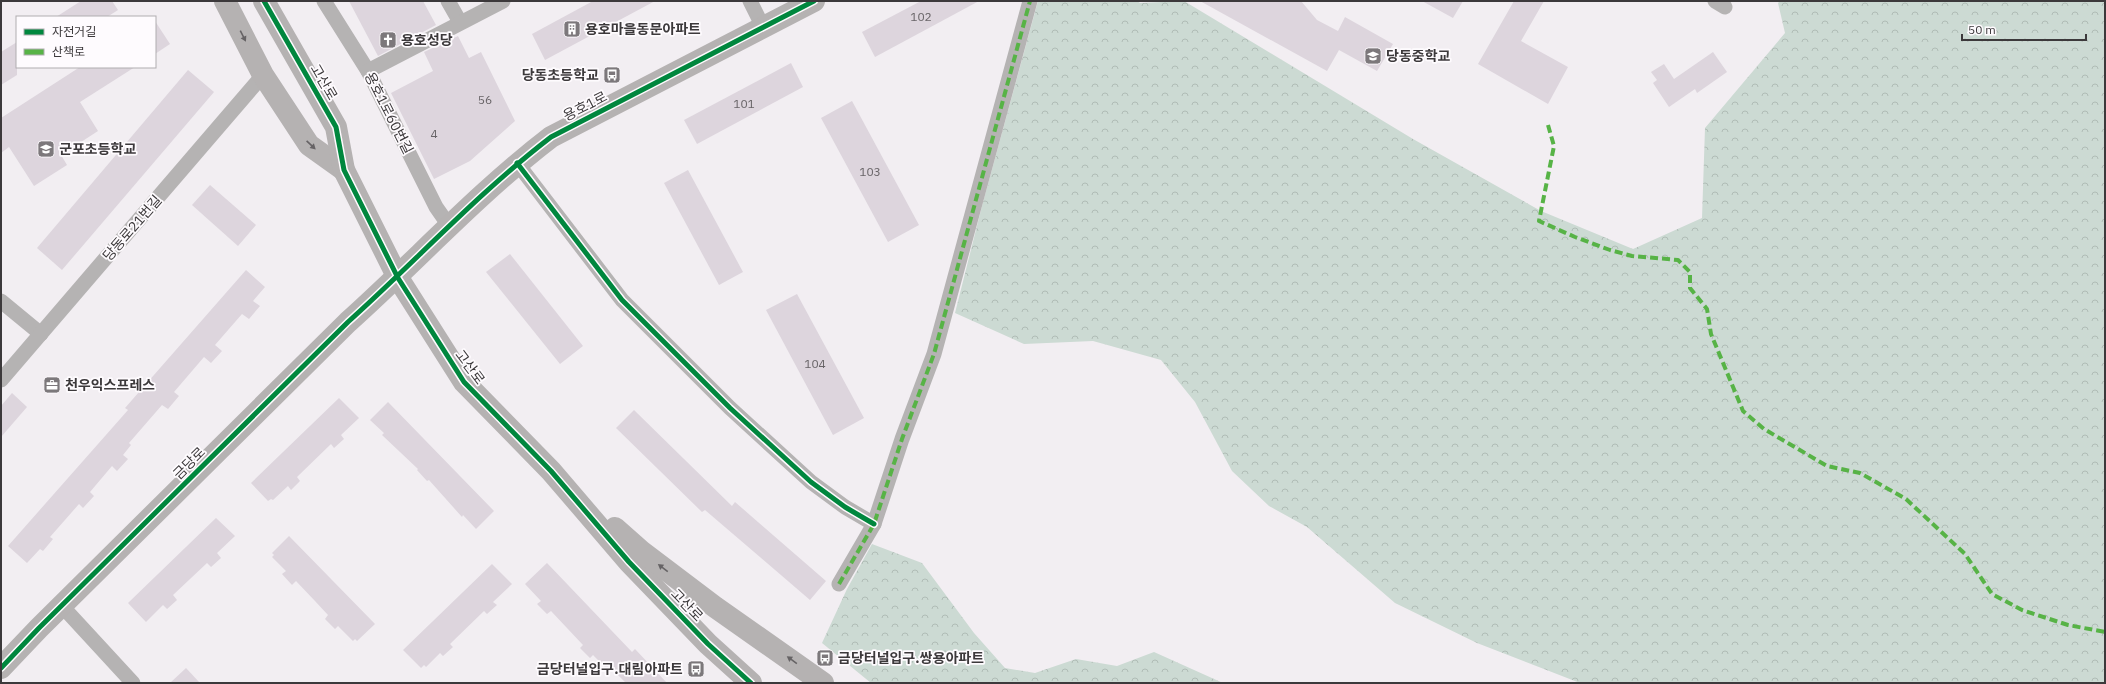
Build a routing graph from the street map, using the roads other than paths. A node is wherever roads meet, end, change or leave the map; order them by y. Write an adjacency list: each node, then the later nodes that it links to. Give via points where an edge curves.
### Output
1 (225, 1): 12 (street, 고산로, one-way to 12)
2 (264, 1): 14 (street, 고산로, via 336,127)
3 (324, 1): 11 (street, 용호1로60번길)
4 (448, 1): 9 (street)
5 (503, 1): 9 (street)
6 (750, 1): 10 (street)
7 (814, 1): 10 (street, 용호1로)
8 (1030, 1): 21 (street, via 934,354)
9 (460, 22): 11 (street)
10 (763, 28): 13 (street, 용호1로, via 551,137)
11 (368, 71): 15 (street, 용호1로60번길, via 436,207)
12 (263, 75): 14 (street, 고산로, one-way to 14, via 309,145); 18 (street, 당동로21번길)
13 (517, 163): 15 (street, 용호1로); 21 (street, via 622,300 730,408 811,482)
14 (344, 170): 16 (street, 고산로)
15 (450, 227): 16 (street, 용호1로)
16 (398, 278): 20 (street, 고산로, via 464,382); 23 (street, 금당로, via 348,322)
17 (1, 301): 18 (street)
18 (41, 334): 19 (street, 당동로21번길)
19 (1, 380)
20 (551, 471): 26 (street, 고산로, via 629,562 708,644); 27 (street, 고산로, one-way to 20, via 641,551)
21 (874, 524): 22 (street)
22 (839, 584)
23 (62, 606): 24 (street, 금당로); 25 (street)
24 (1, 668)
25 (134, 683)
26 (751, 683)
27 (823, 683)

